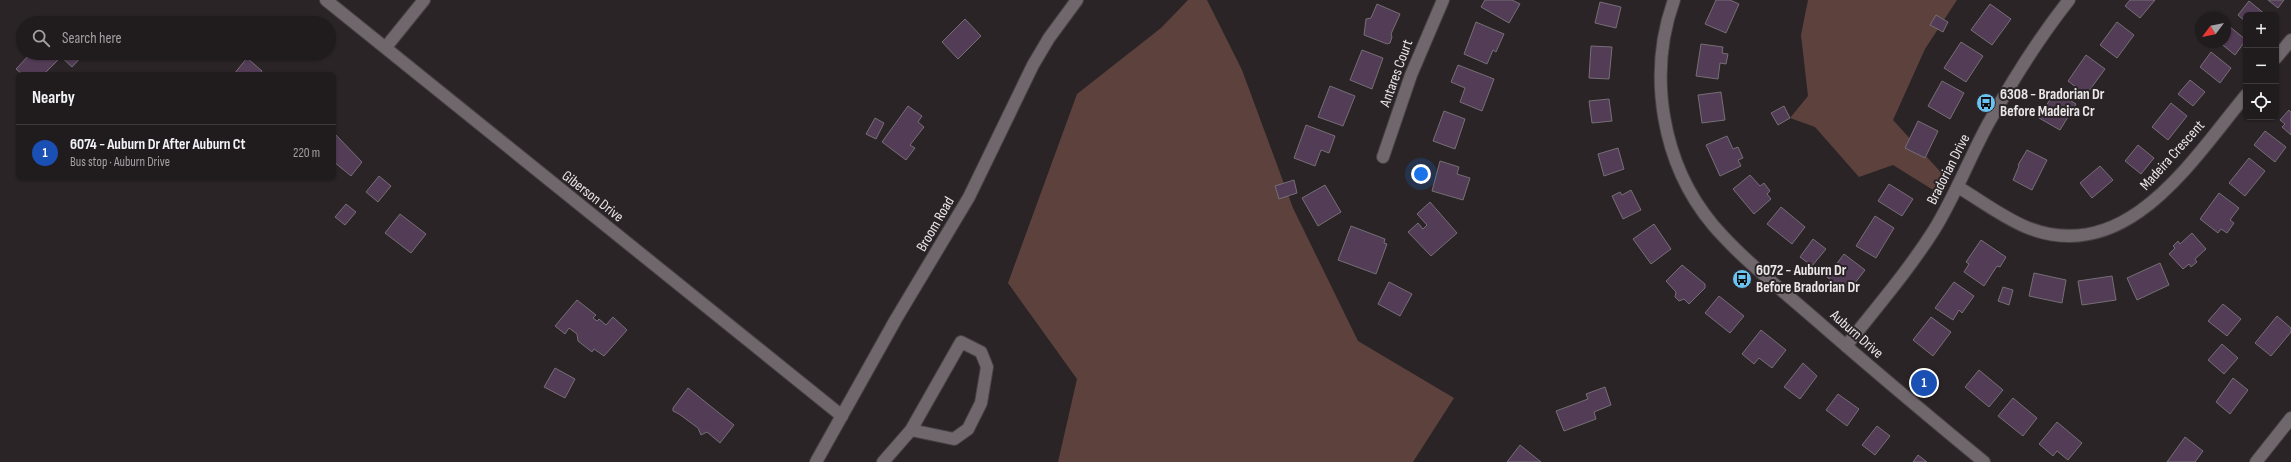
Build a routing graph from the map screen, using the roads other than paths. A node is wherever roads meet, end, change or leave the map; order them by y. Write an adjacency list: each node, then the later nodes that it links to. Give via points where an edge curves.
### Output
1 (326, 0): 8 (street, Giberson Drive)
2 (424, 0): 8 (street)
3 (1077, 0): 14 (street, Broom Road, via 1033,65 969,197)
4 (1443, 0): 11 (street, Antares Court, via 1411,75)
5 (1674, 0): 13 (street, Auburn Drive, via 1662,51 1662,100 1671,146 1688,188 1704,214 1728,242)
6 (2069, 0): 12 (street, Bradorian Drive, via 2021,67 1987,126)
7 (2291, 40): 9 (street)
8 (386, 47): 14 (street, Giberson Drive)
9 (2279, 54)
10 (2243, 98): 12 (street, Madeira Crescent, via 2162,194 2128,220 2101,232 2072,236 2037,230 2018,223)
11 (1383, 157)
12 (1958, 187): 13 (street, Bradorian Drive, via 1934,229 1900,278)
13 (1846, 346): 19 (street, Auburn Drive)
14 (842, 416): 17 (street, Broom Road)
15 (2291, 418): 20 (street)
16 (911, 430): 16 (street, via 954,439 968,429 981,403 986,374 987,367 981,352 961,342); 18 (street)
17 (816, 462)
18 (883, 462)
19 (1984, 462)
20 (2256, 462)

